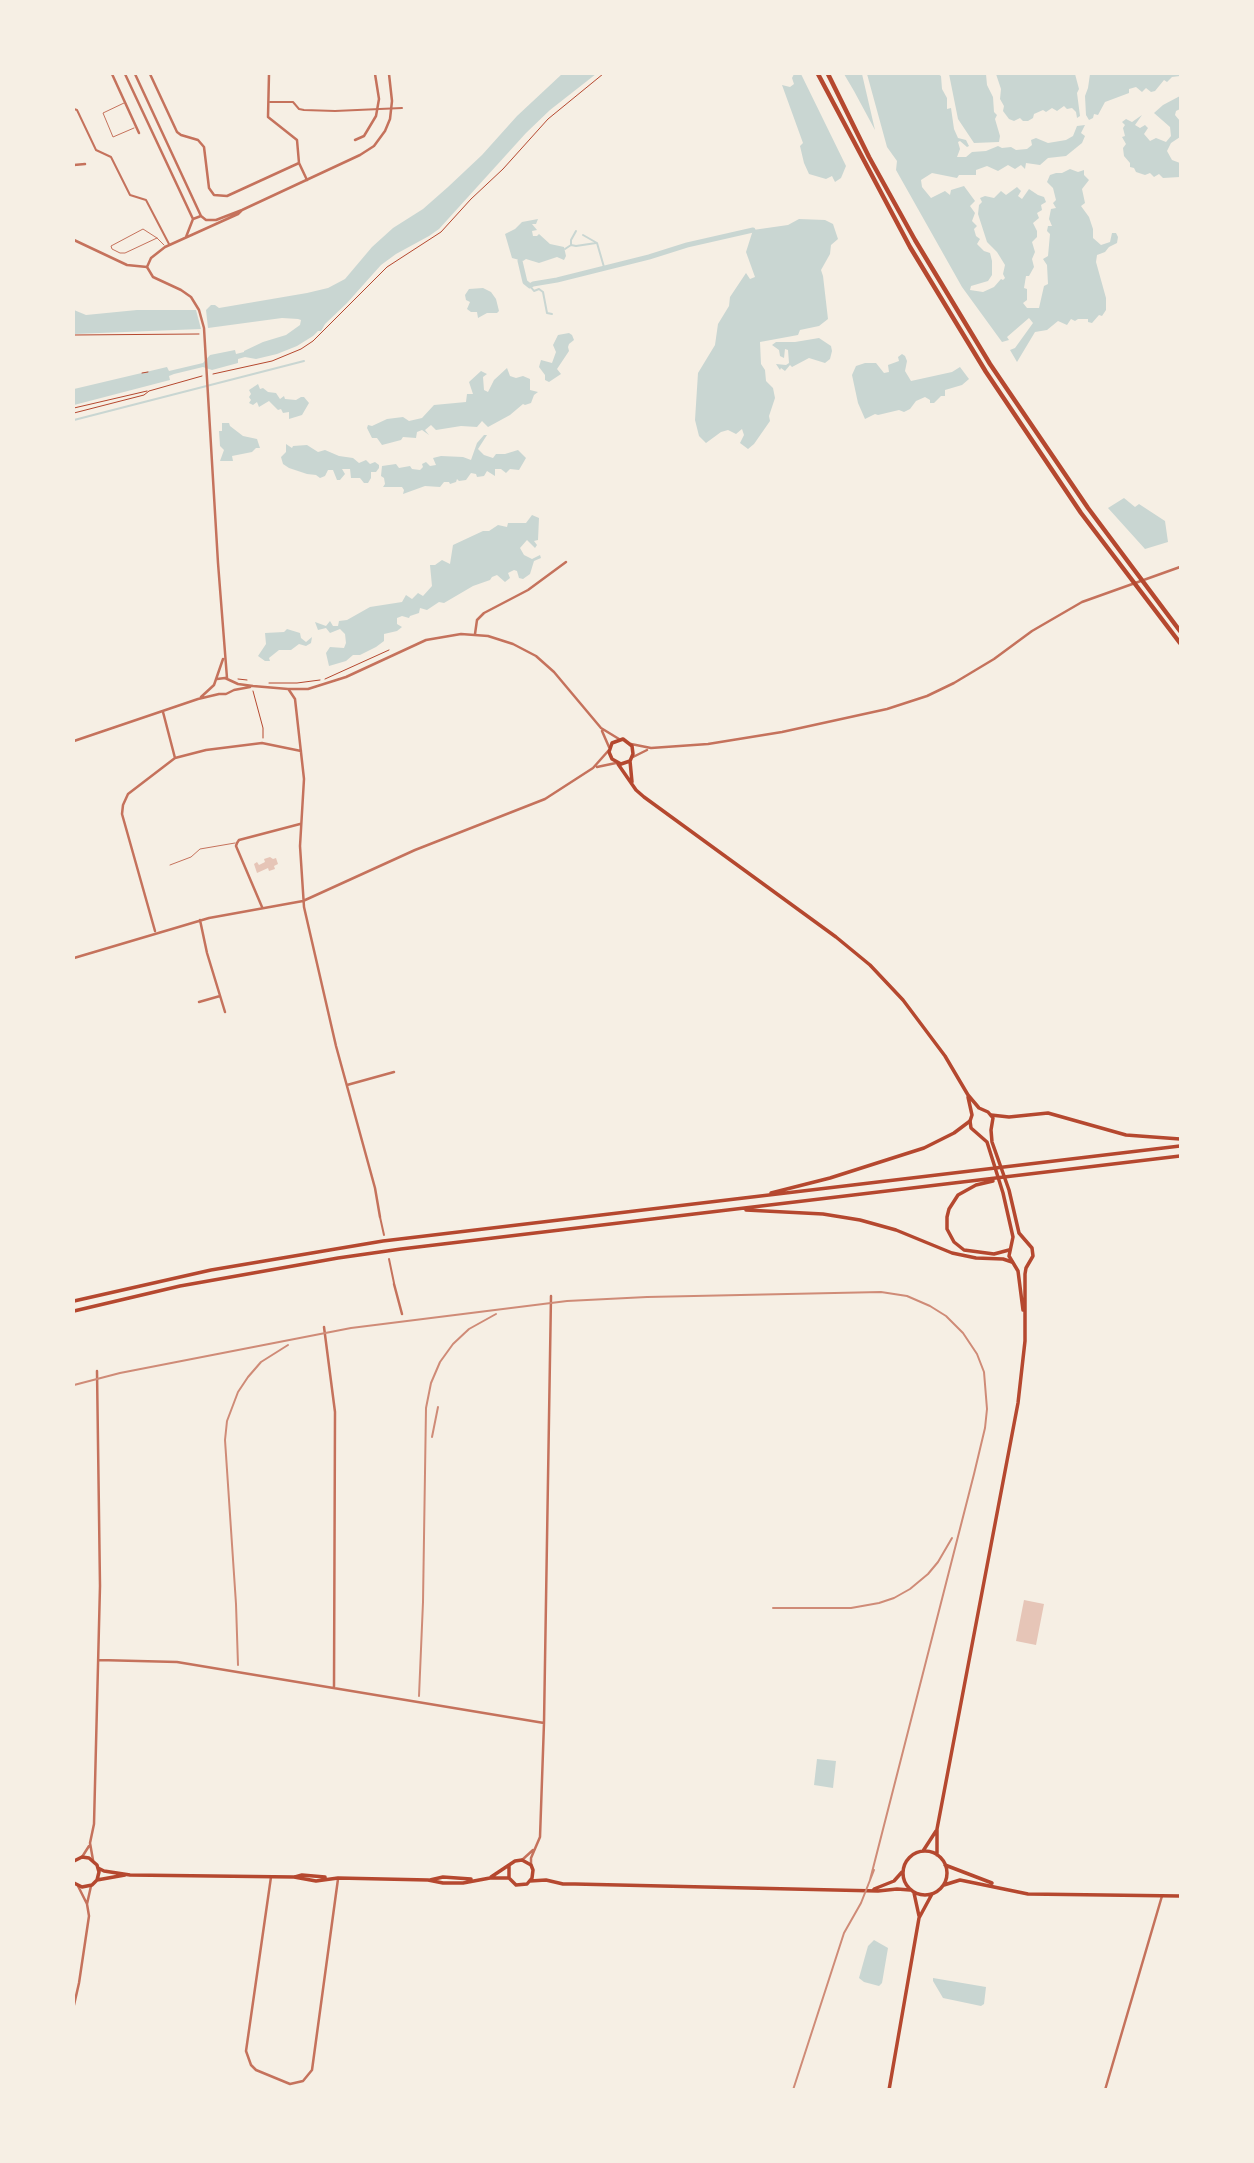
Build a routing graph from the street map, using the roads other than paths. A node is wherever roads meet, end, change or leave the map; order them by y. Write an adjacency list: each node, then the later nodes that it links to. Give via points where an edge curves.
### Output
1 (112, 74): 12 (street)
2 (125, 74): 27 (street)
3 (135, 74): 25 (street)
4 (155, 74): 10 (street)
5 (269, 74): 11 (street)
6 (375, 74): 15 (street)
7 (389, 74): 16 (street)
8 (818, 74): 39 (highway, via 904,236 986,372 1082,513)
9 (828, 74): 37 (highway, via 903,219 984,354 1087,508)
10 (150, 75): 20 (street, via 177,132 204,147 214,195 227,196)
11 (268, 102): 15 (street, via 293,102 304,110); 20 (street, via 268,117 297,140)
12 (124, 103): 17 (street); 17 (lane, via 103,113 113,137)
13 (402, 108): 16 (street)
14 (74, 109): 33 (street, via 96,150 111,157 131,195 146,200)
15 (378, 109): 16 (street); 19 (street, via 364,136)
16 (392, 109): 23 (street, via 389,125 374,146)
17 (136, 127): 18 (street)
18 (139, 133)
19 (355, 140)
20 (299, 163): 23 (street)
21 (85, 164): 22 (street)
22 (74, 165)
23 (307, 180): 24 (street)
24 (242, 210): 26 (street); 28 (street)
25 (201, 216): 26 (street); 27 (street)
26 (206, 220): 28 (street)
27 (193, 221): 29 (street); 30 (street)
28 (205, 228): 29 (street)
29 (199, 230): 30 (street)
30 (186, 237): 33 (street)
31 (157, 238): 31 (lane, via 142,229 111,246 125,253); 33 (lane)
32 (74, 240): 34 (street, via 122,264)
33 (167, 246): 34 (street, via 150,258)
34 (147, 267): 40 (street, via 153,277 187,294 199,310 204,328)
35 (566, 562): 38 (street, via 528,590 484,613 477,620)
36 (1181, 567): 54 (street, via 1054,617 994,659 927,696 782,732)
37 (1181, 631)
38 (475, 634): 45 (street, via 426,640 333,682); 50 (street, via 499,638 536,656)
39 (1181, 643)
40 (225, 656): 41 (street); 42 (street)
41 (217, 679): 42 (street); 43 (street)
42 (229, 680): 44 (street); 46 (street)
43 (214, 685): 47 (street); 48 (street)
44 (253, 686): 45 (street); 46 (street)
45 (288, 689): 56 (street, via 295,699)
46 (230, 692): 47 (street)
47 (219, 694): 48 (street)
48 (198, 699): 49 (street)
49 (163, 712): 52 (street); 57 (street)
50 (601, 728): 51 (street); 55 (street)
51 (620, 739): 53 (main road); 55 (main road)
52 (74, 741)
53 (631, 744): 54 (street); 58 (main road)
54 (651, 748): 58 (street)
55 (609, 749): 59 (main road); 60 (street)
56 (300, 751): 57 (street, via 262,743); 62 (street, via 304,779)
57 (176, 758): 68 (street, via 128,794 123,805)
58 (631, 759): 59 (main road); 61 (main road)
59 (617, 763): 60 (street); 61 (main road)
60 (593, 768): 65 (street, via 536,803 415,849)
61 (632, 785): 75 (main road, via 870,965 922,1023)
62 (300, 824): 63 (street); 65 (street)
63 (237, 843): 64 (lane, via 200,849); 66 (street)
64 (170, 865)
65 (303, 901): 66 (street); 74 (street)
66 (262, 908): 67 (street)
67 (200, 920): 68 (street); 70 (street)
68 (155, 932): 69 (street)
69 (74, 958)
70 (220, 996): 71 (street); 72 (street)
71 (199, 1002)
72 (225, 1012)
73 (394, 1072): 74 (street)
74 (347, 1085): 88 (street)
75 (968, 1095): 76 (main road); 77 (main road)
76 (985, 1111): 77 (main road); 78 (main road)
77 (972, 1115): 79 (main road)
78 (991, 1115): 80 (main road); 82 (main road, via 1048,1114 1126,1135)
79 (970, 1121): 81 (main road); 86 (main road, via 924,1148)
80 (991, 1130): 81 (main road); 90 (main road, via 1019,1233)
81 (980, 1134): 91 (main road, via 992,1155)
82 (1181, 1139)
83 (1181, 1146): 86 (main road)
84 (1181, 1156): 85 (main road)
85 (1011, 1177): 87 (main road); 92 (main road, via 966,1189 947,1217 949,1234 964,1250 994,1254)
86 (763, 1196): 98 (main road, via 359,1245 211,1270)
87 (733, 1209): 94 (main road, via 842,1217 896,1230 952,1253); 99 (main road, via 338,1258 180,1286)
88 (380, 1217): 89 (street)
89 (384, 1236)
90 (1026, 1242): 91 (main road); 95 (main road, via 1033,1252)
91 (1013, 1244): 92 (main road)
92 (1009, 1250): 94 (main road)
93 (389, 1259): 96 (street)
94 (1013, 1263): 95 (main road); 101 (main road, via 1020,1277)
95 (1028, 1263): 101 (main road)
96 (394, 1284): 100 (street)
97 (551, 1296): 106 (street)
98 (74, 1301)
99 (74, 1311)
100 (402, 1314)
101 (1024, 1315): 107 (main road, via 1018,1403)
102 (324, 1326): 105 (street, via 335,1412)
103 (97, 1371): 104 (street)
104 (99, 1660): 105 (street, via 177,1662); 108 (street)
105 (334, 1687): 106 (street)
106 (544, 1723): 109 (street, via 540,1837)
107 (937, 1829): 110 (main road); 111 (main road)
108 (90, 1843): 112 (street); 113 (street)
109 (535, 1848): 114 (street); 119 (street)
110 (923, 1852): 111 (main road); 120 (main road, via 910,1857)
111 (937, 1855): 116 (main road)
112 (82, 1857): 113 (main road); 115 (main road)
113 (93, 1860): 118 (main road)
114 (522, 1860): 117 (main road); 119 (main road)
115 (74, 1861)
116 (945, 1865): 131 (main road); 132 (main road)
117 (509, 1866): 124 (main road); 125 (main road)
118 (98, 1868): 121 (main road); 126 (main road)
119 (532, 1868): 127 (main road); 128 (main road)
120 (903, 1870): 133 (main road, via 894,1881); 134 (main road)
121 (130, 1874): 122 (main road); 126 (main road)
122 (271, 1877): 123 (main road); 123 (street, via 246,2051 256,2070 290,2084 303,2081 312,2070)
123 (338, 1878): 124 (main road)
124 (489, 1878): 125 (main road)
125 (509, 1878): 128 (main road, via 519,1886)
126 (97, 1880): 130 (main road)
127 (546, 1880): 128 (main road); 133 (main road)
128 (530, 1881)
129 (76, 1885): 130 (main road); 138 (street)
130 (92, 1885): 138 (street)
131 (944, 1885): 132 (main road, via 960,1880); 135 (main road)
132 (997, 1886): 136 (main road, via 1028,1894)
133 (872, 1890): 134 (main road)
134 (912, 1891): 135 (main road); 139 (main road)
135 (932, 1894): 139 (main road)
136 (1162, 1896): 137 (main road); 142 (street)
137 (1181, 1896)
138 (87, 1904): 140 (street, via 88,1924)
139 (919, 1918): 141 (main road)
140 (74, 2004)
141 (889, 2090)
142 (1105, 2090)

